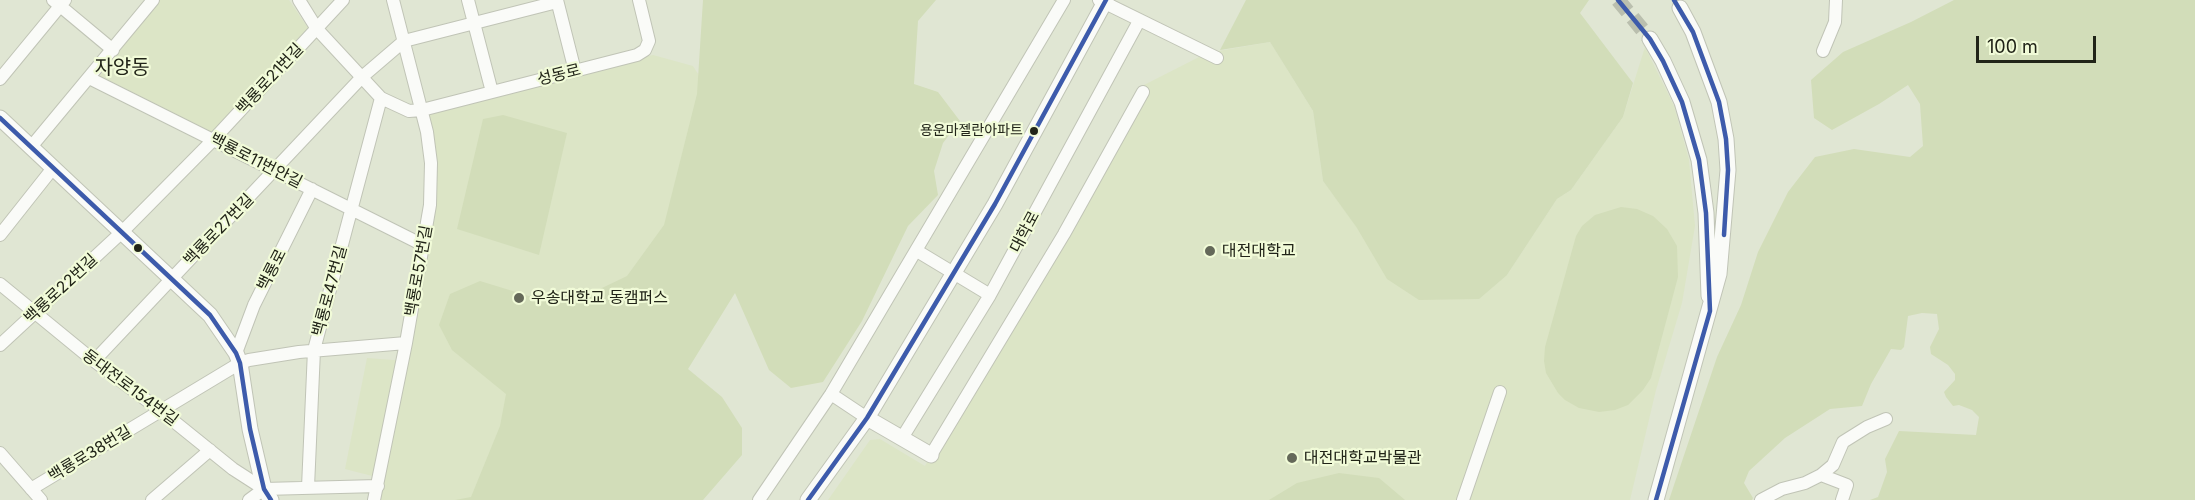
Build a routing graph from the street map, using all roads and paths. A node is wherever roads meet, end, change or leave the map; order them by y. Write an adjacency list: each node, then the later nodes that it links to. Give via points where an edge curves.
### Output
1 (153, 0): 18 (street)
2 (299, 0): 15 (street)
3 (343, 0): 15 (street, 백룡로21번길)
4 (393, 0): 17 (street, 백룡로57번길)
5 (468, 0): 14 (street)
6 (639, 0): 21 (street, 성동로, via 649,41 645,50)
7 (1064, 0): 39 (street)
8 (1836, 0): 19 (street, via 1835,22)
9 (557, 1): 14 (street); 21 (street)
10 (1103, 1): 13 (street); 40 (main road, via 995,204)
11 (60, 2): 18 (street); 24 (street)
12 (1680, 8): 44 (main road, via 1707,66 1726,140 1724,231)
13 (1139, 21): 20 (street); 43 (street, 대학로)
14 (474, 23): 17 (street); 25 (street)
15 (317, 28): 22 (street, 백룡로21번길); 30 (street, 백룡로21번길)
16 (1650, 39): 44 (main road, via 1682,102 1699,160 1706,213)
17 (404, 41): 22 (street, 백룡로27번길); 28 (street, 백룡로57번길)
18 (113, 50): 23 (street)
19 (1823, 51)
20 (1217, 58)
21 (575, 71): 25 (street, 성동로)
22 (362, 77): 27 (street, 백룡로21번길); 33 (street, 백룡로27번길)
23 (89, 78): 30 (street, 백룡로11번안길); 31 (street)
24 (0, 79)
25 (492, 92): 28 (street, 성동로)
26 (1143, 92): 59 (street, via 1064,234)
27 (381, 99): 28 (street, 백룡로21번길, via 409,111); 35 (street, 백룡로47번길)
28 (422, 110): 38 (street, 백룡로57번길, via 431,163 430,205)
29 (0, 118): 31 (main road, 백룡로)
30 (213, 140): 33 (street, 백룡로11번안길); 36 (street, 백룡로21번길)
31 (31, 147): 32 (main road, 백룡로)
32 (53, 168): 36 (main road, 백룡로); 37 (street)
33 (276, 170): 34 (street, 백룡로11번안길); 41 (street, 백룡로27번길)
34 (312, 189): 35 (street, 백룡로11번안길); 49 (street, 백룡로, via 254,305)
35 (351, 209): 38 (street, 백룡로11번안길); 48 (street, 백룡로47번길)
36 (122, 232): 41 (main road, 백룡로); 45 (street, 백룡로22번길)
37 (0, 235)
38 (423, 245): 46 (street, 백룡로57번길)
39 (917, 251): 40 (street); 52 (street)
40 (953, 273): 43 (street); 54 (main road)
41 (173, 278): 49 (main road, 백룡로, via 210,315); 50 (street)
42 (0, 284): 45 (street, 동대전로154번길)
43 (990, 295): 56 (street, 대학로)
44 (1710, 311): 72 (main road)
45 (35, 314): 47 (street, 백룡로22번길); 50 (street, 동대전로154번길)
46 (406, 343): 48 (street); 61 (street, 백룡로57번길)
47 (0, 345)
48 (314, 351): 49 (street, via 249,360); 62 (street, 백룡로47번길)
49 (238, 358): 53 (street, 백룡로38번길); 64 (main road, 백룡로, via 250,429)
50 (94, 361): 53 (street, 동대전로154번길)
51 (1500, 392): 71 (street)
52 (831, 394): 54 (street); 69 (street)
53 (161, 411): 57 (street, 동대전로154번길); 63 (street, 백룡로38번길)
54 (867, 418): 56 (main road); 70 (main road)
55 (1886, 419): 60 (street, via 1843,442 1833,465)
56 (902, 438): 59 (main road)
57 (210, 450): 64 (street, 동대전로154번길); 66 (street)
58 (0, 453): 63 (street)
59 (931, 455)
60 (1821, 475): 73 (street); 74 (street, via 1847,485)
61 (378, 486): 62 (street); 68 (street, 백룡로57번길)
62 (308, 487): 64 (street)
63 (31, 489): 65 (street)
64 (267, 494): 67 (street)
65 (41, 500)
66 (152, 500)
67 (249, 500)
68 (374, 500)
69 (759, 500)
70 (808, 500)
71 (1462, 500)
72 (1656, 500)
73 (1761, 500)
74 (1842, 500)

